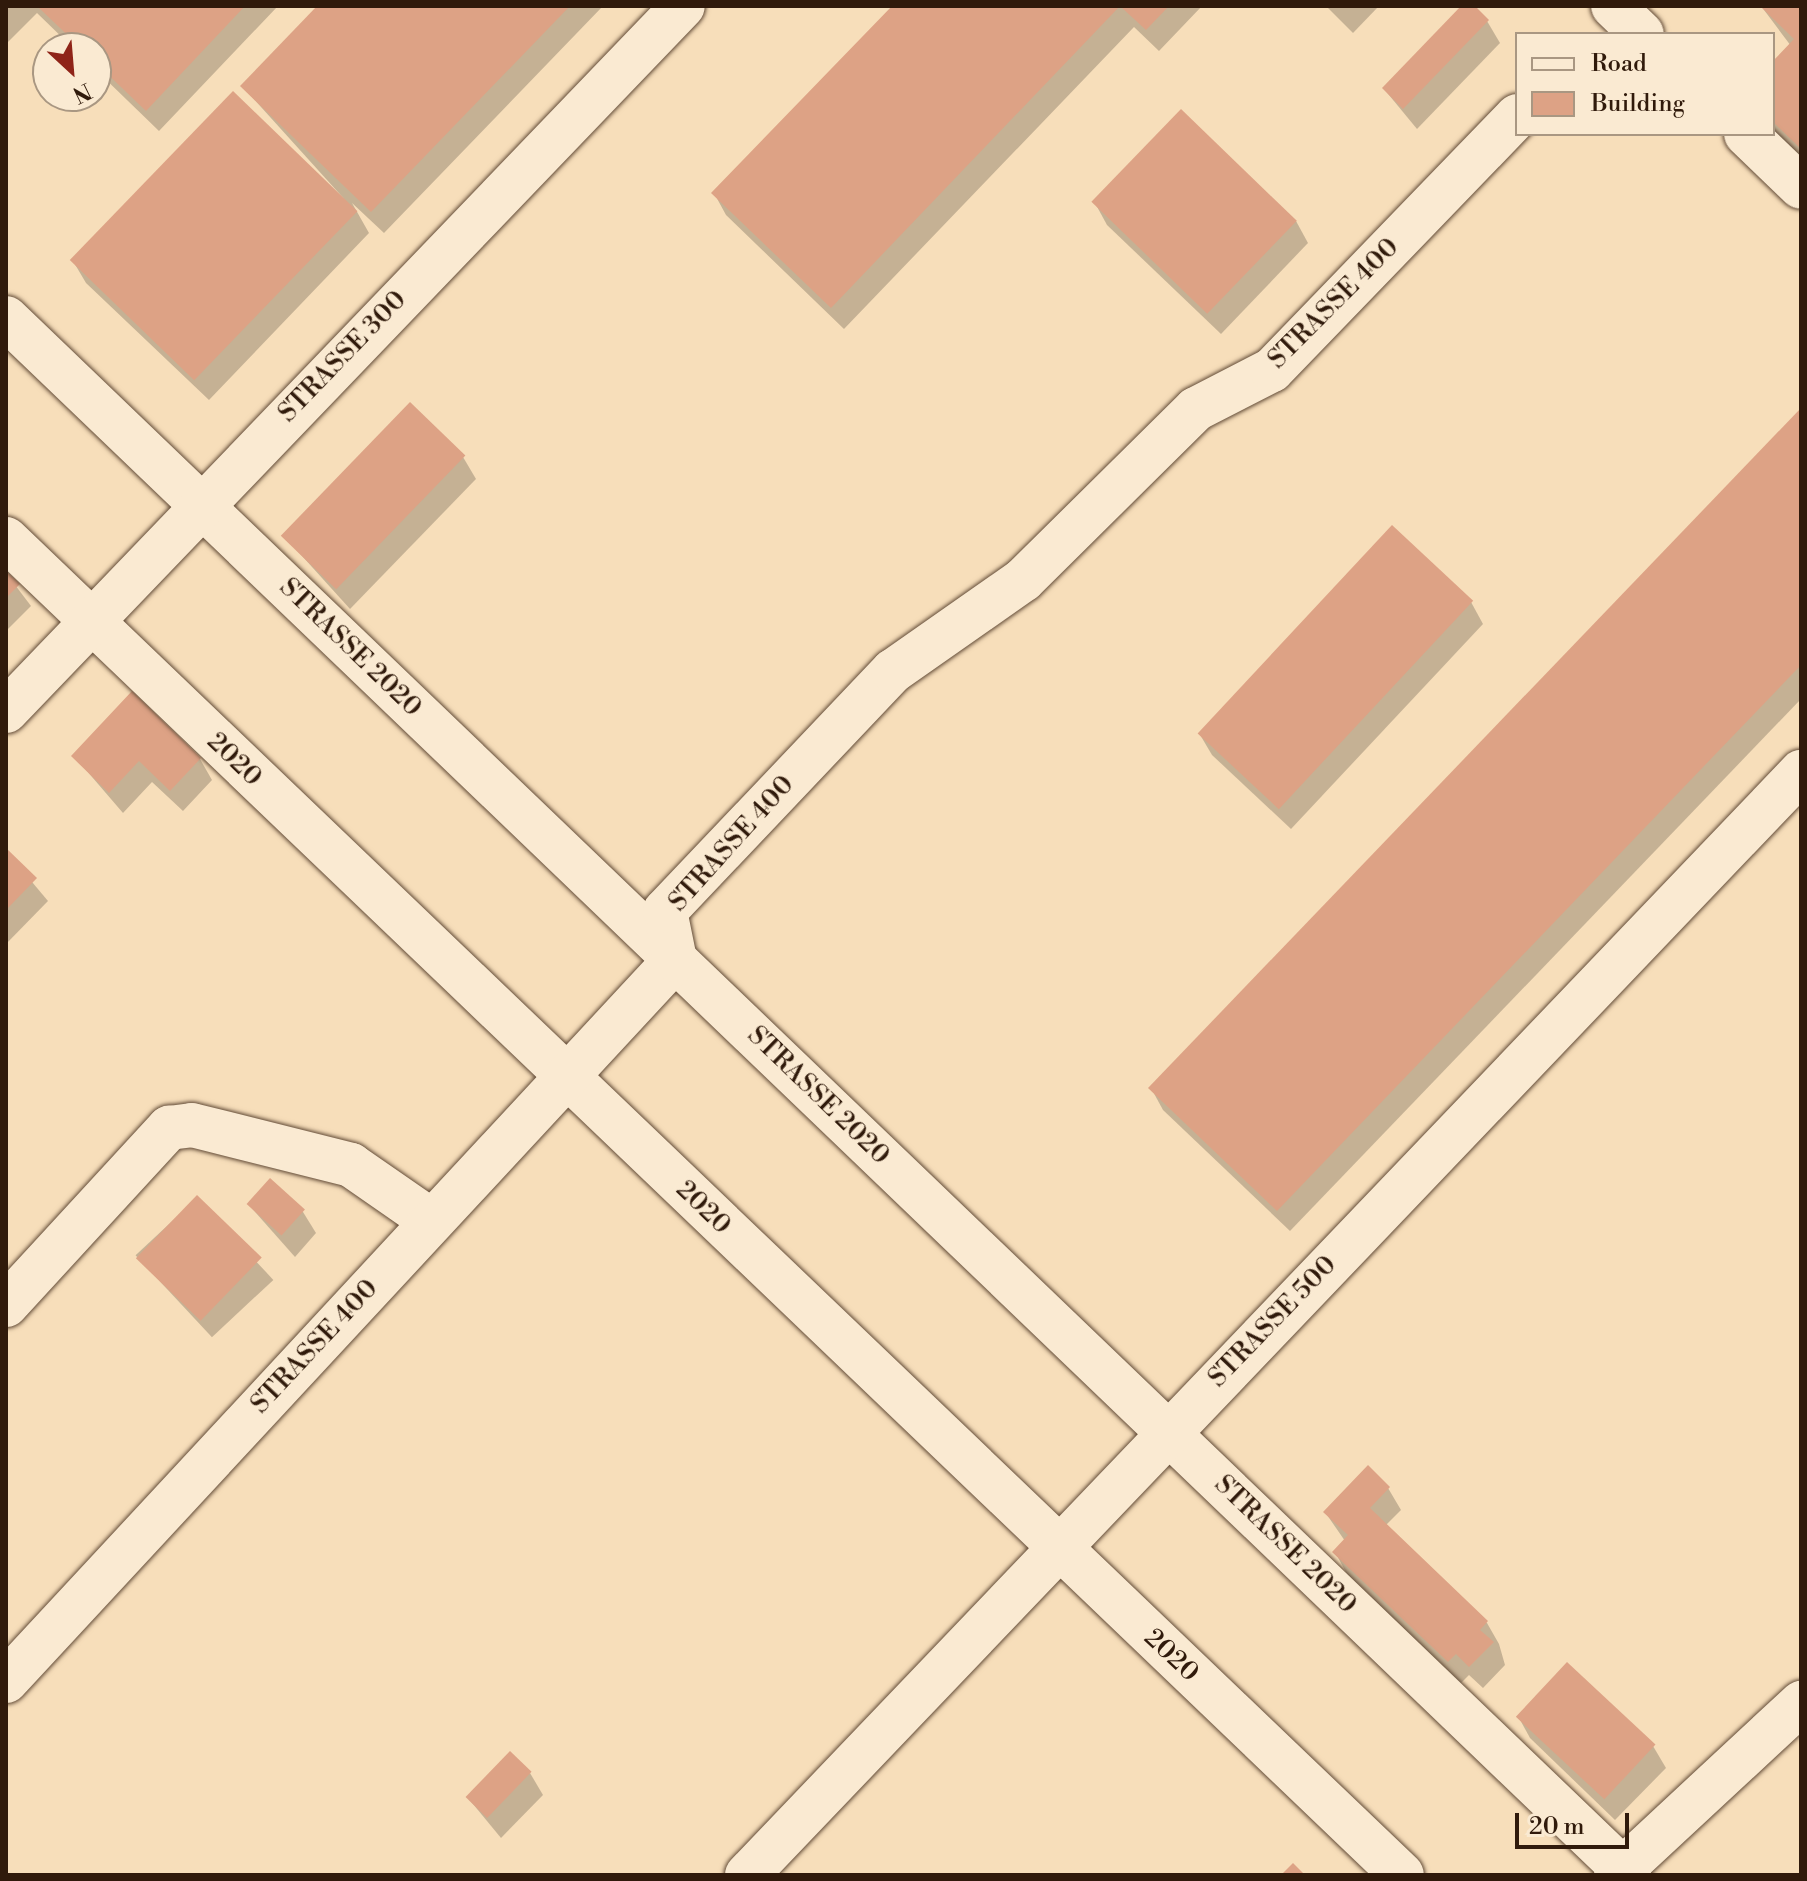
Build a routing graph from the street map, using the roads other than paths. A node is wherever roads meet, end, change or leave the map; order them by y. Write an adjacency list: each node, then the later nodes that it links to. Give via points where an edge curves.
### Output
1 (683, 6): 6 (lane, STRASSE 300)
2 (1515, 118): 11 (lane, STRASSE 400, via 1272,370 1196,409 1023,580 893,671 665,911)
3 (1748, 136): 4 (lane)
4 (1801, 187)
5 (6, 318): 6 (lane, STRASSE 2020)
6 (201, 504): 8 (lane, STRASSE 300); 11 (lane, STRASSE 2020)
7 (6, 539): 8 (lane, 2020)
8 (91, 622): 9 (lane, STRASSE 300); 12 (lane, 2020)
9 (6, 711)
10 (1801, 772): 15 (lane, STRASSE 500)
11 (675, 960): 12 (lane, STRASSE 400); 15 (lane, STRASSE 2020)
12 (566, 1077): 13 (lane, STRASSE 400); 16 (lane, 2020)
13 (432, 1221): 14 (lane, via 351,1165 192,1125 169,1128); 17 (lane, STRASSE 400)
14 (6, 1305)
15 (1167, 1432): 16 (lane, STRASSE 500); 19 (lane, STRASSE 2020)
16 (1057, 1548): 20 (lane, STRASSE 500); 21 (lane, 2020)
17 (6, 1681)
18 (1801, 1703): 19 (lane)
19 (1622, 1873)
20 (747, 1875)
21 (1402, 1875)

